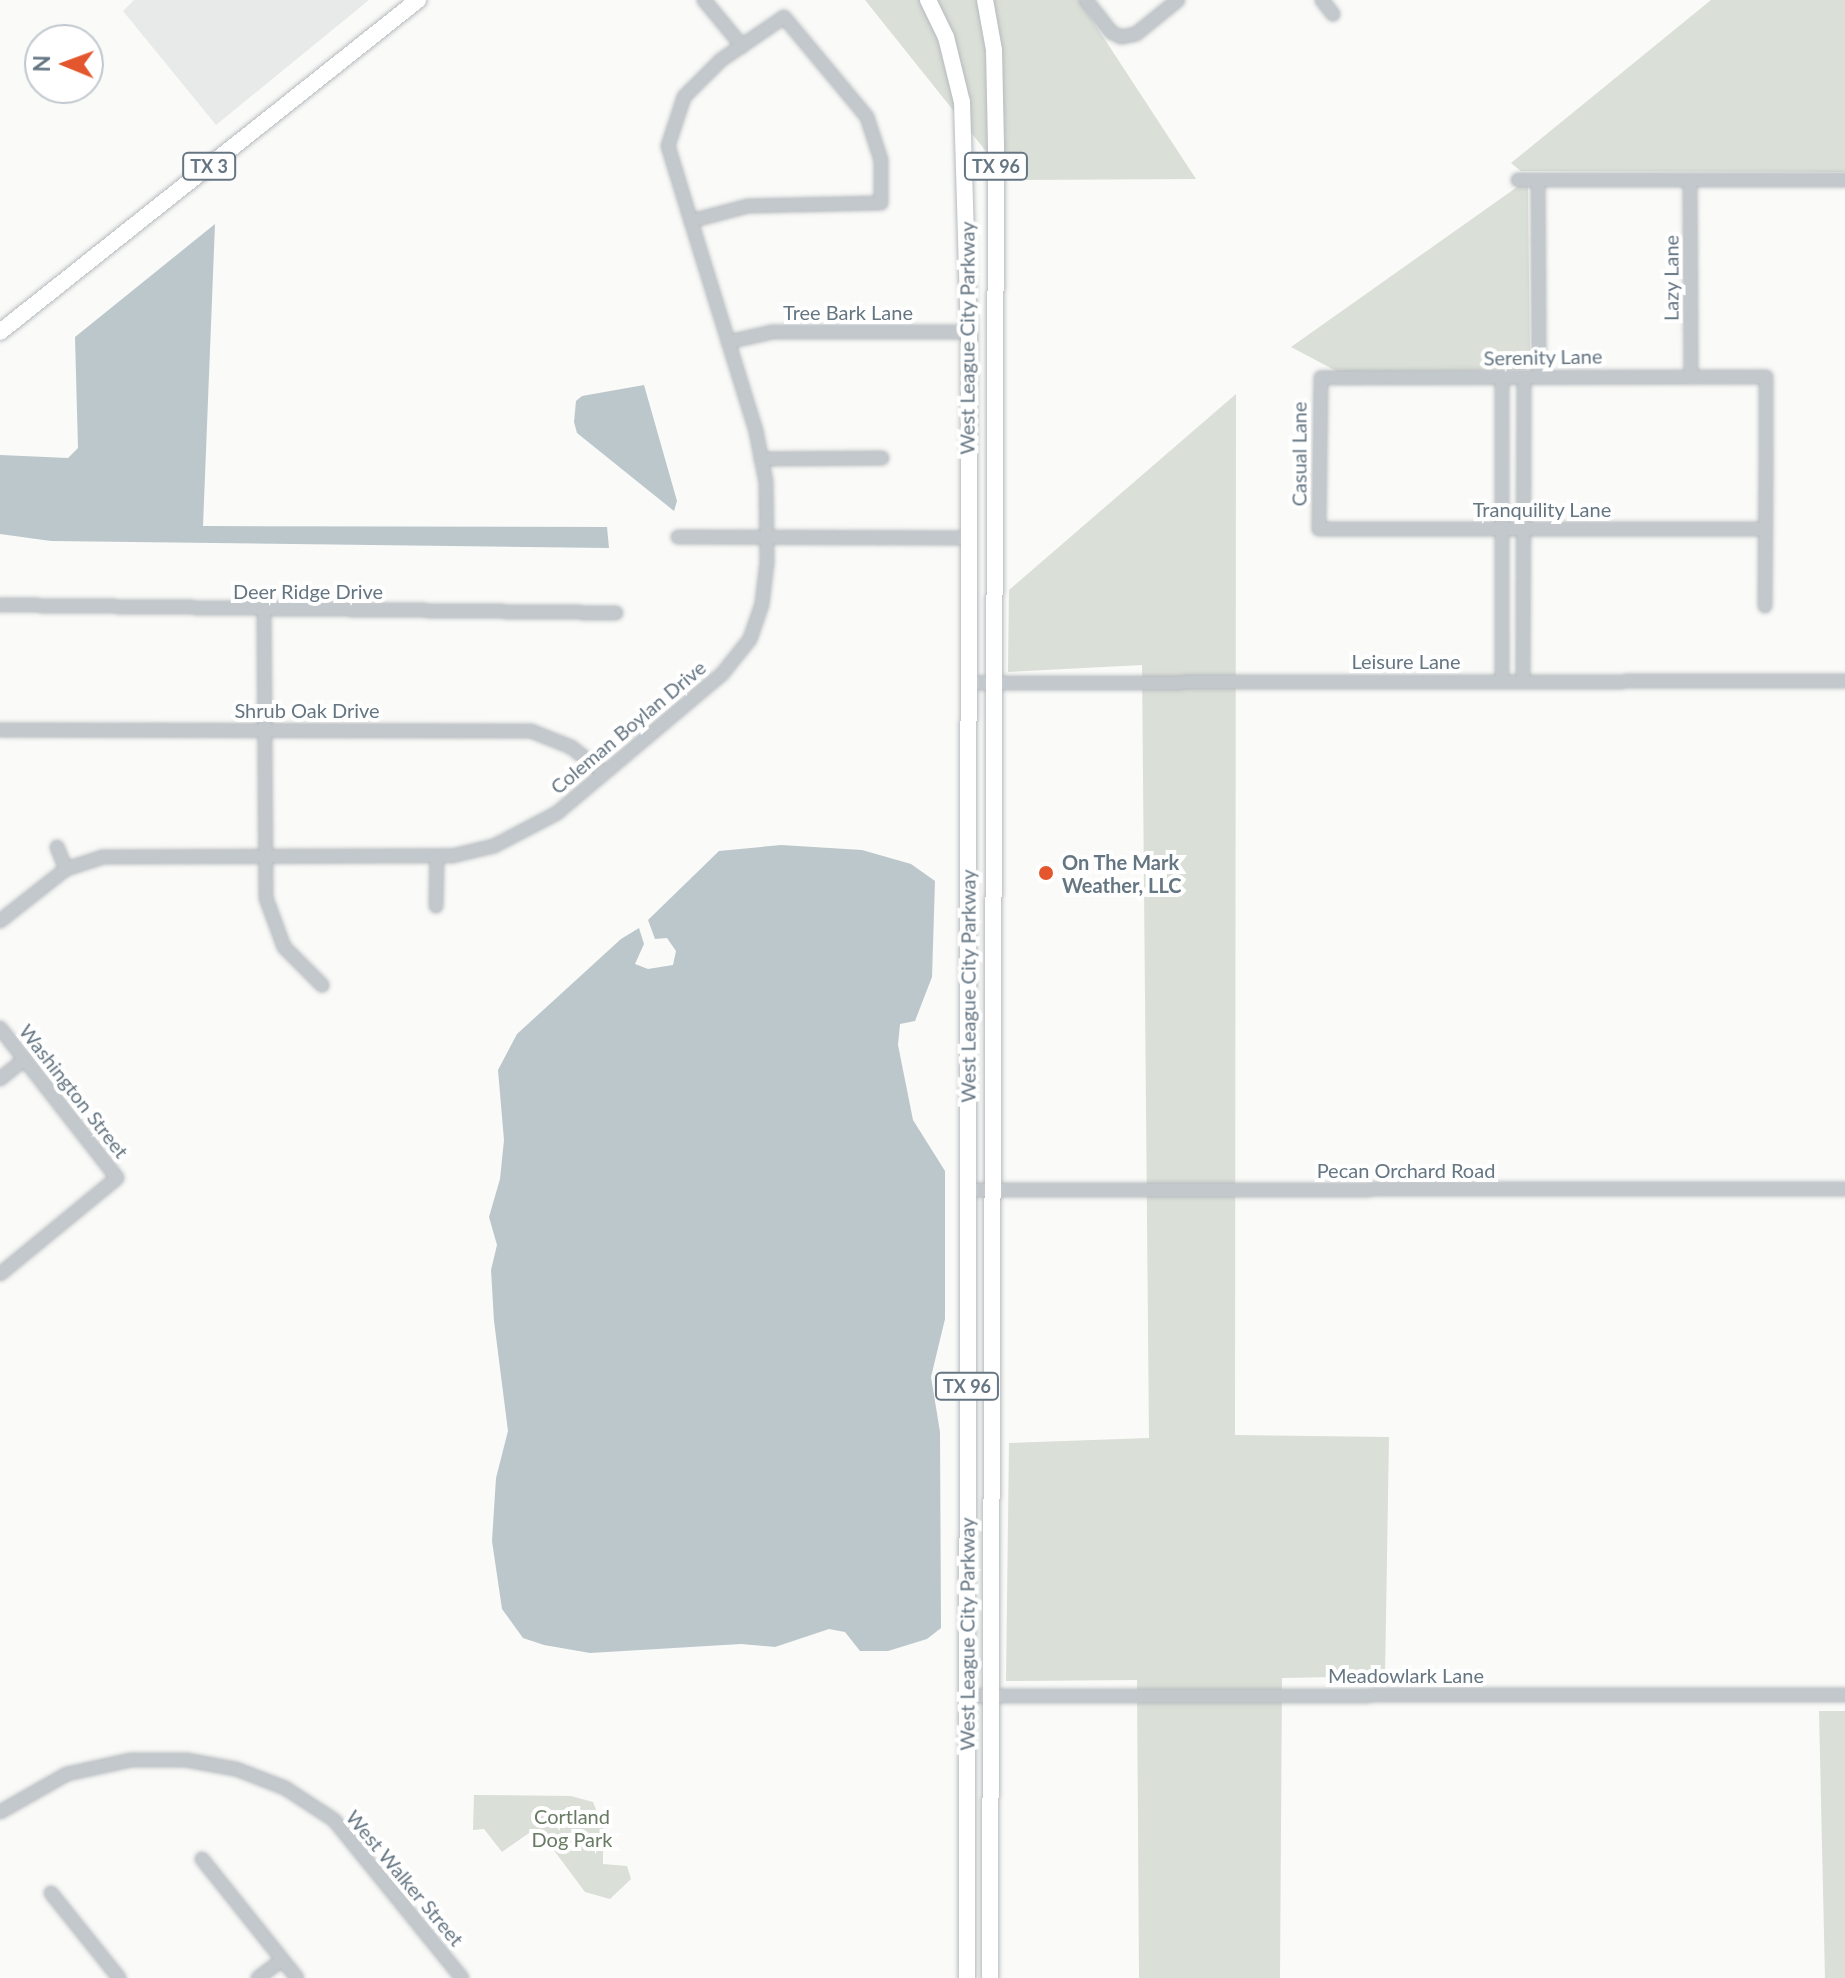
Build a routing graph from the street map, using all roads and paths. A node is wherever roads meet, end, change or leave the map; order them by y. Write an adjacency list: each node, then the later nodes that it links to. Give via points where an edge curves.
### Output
1 (418, 0): 15 (main road, TX 3)
2 (704, 0): 9 (street)
3 (928, 0): 16 (main road, West League City Parkway / TX 96, via 946,37 962,102)
4 (985, 0): 17 (main road, West League City Parkway / TX 96, via 994,50)
5 (1086, 0): 6 (street, via 1121,37 1136,34)
6 (1178, 0)
7 (1322, 0): 8 (street)
8 (1333, 14)
9 (742, 46): 14 (street, Coleman Boylan Drive, via 684,97 674,124 668,146); 14 (street, Coleman Boylan Drive, via 784,17 867,117 881,160 881,203 748,206)
10 (1518, 180): 11 (street)
11 (1538, 180): 12 (street); 19 (street)
12 (1690, 180): 13 (street); 20 (street, Lazy Lane)
13 (1845, 180)
14 (691, 221): 18 (street, Coleman Boylan Drive)
15 (0, 332)
16 (969, 332): 17 (main road); 18 (street, Tree Bark Lane, via 772,332); 32 (main road, West League City Parkway / TX 96)
17 (996, 332): 40 (main road, West League City Parkway / TX 96)
18 (728, 342): 25 (street, Coleman Boylan Drive)
19 (1539, 375): 20 (street, Serenity Lane); 23 (street, Serenity Lane)
20 (1691, 377): 29 (street, Serenity Lane, via 1766,377)
21 (1321, 378): 22 (street, Serenity Lane); 26 (street, Casual Lane)
22 (1502, 378): 23 (street, Serenity Lane); 27 (street)
23 (1524, 379): 28 (street)
24 (882, 458): 25 (street)
25 (761, 459): 31 (street, Coleman Boylan Drive)
26 (1319, 529): 27 (street, Tranquility Lane)
27 (1502, 529): 28 (street, Tranquility Lane); 37 (street)
28 (1523, 529): 29 (street, Tranquility Lane); 38 (street)
29 (1765, 529): 34 (street)
30 (678, 537): 31 (street)
31 (767, 537): 32 (street); 44 (street, Coleman Boylan Drive, via 762,604 750,639 722,674)
32 (968, 538): 41 (main road, West League City Parkway / TX 96)
33 (0, 605): 35 (street, Deer Ridge Drive)
34 (1765, 606)
35 (264, 611): 36 (street, Deer Ridge Drive); 43 (street)
36 (616, 613)
37 (1502, 681): 38 (street, Leisure Lane); 40 (street, Leisure Lane)
38 (1523, 681): 39 (street, Leisure Lane)
39 (1845, 681)
40 (994, 682): 41 (street, Leisure Lane); 57 (main road, West League City Parkway / TX 96)
41 (968, 683): 56 (main road, West League City Parkway / TX 96)
42 (0, 730): 43 (street, Shrub Oak Drive)
43 (264, 730): 44 (street, Shrub Oak Drive, via 531,731 571,747); 46 (street)
44 (603, 772): 47 (street, Coleman Boylan Drive, via 557,813 494,846)
45 (57, 847): 48 (street)
46 (262, 855): 47 (street, Coleman Boylan Drive); 48 (street, Coleman Boylan Drive, via 133,854); 51 (street, via 266,898 284,947)
47 (437, 856): 49 (street)
48 (66, 869): 50 (street, Coleman Boylan Drive)
49 (436, 906)
50 (0, 921)
51 (322, 985)
52 (0, 1028): 53 (street, Washington Street)
53 (25, 1059): 54 (street); 58 (street, Washington Street, via 117,1178)
54 (0, 1079)
55 (1845, 1189): 57 (street, Pecan Orchard Road)
56 (968, 1190): 57 (street, Pecan Orchard Road); 61 (main road, West League City Parkway / TX 96)
57 (995, 1190): 59 (main road, West League City Parkway / TX 96)
58 (0, 1274)
59 (993, 1694): 60 (street, Meadowlark Lane); 61 (street, Meadowlark Lane); 71 (main road, West League City Parkway / TX 96)
60 (1845, 1695)
61 (967, 1696): 70 (main road, West League City Parkway / TX 96)
62 (0, 1812): 69 (street, West Walker Street, via 67,1774 131,1760 186,1760 236,1769 285,1788 334,1820)
63 (202, 1859): 65 (street)
64 (51, 1893): 66 (street)
65 (282, 1960): 67 (street); 68 (street)
66 (119, 1978)
67 (258, 1978)
68 (297, 1978)
69 (462, 1978)
70 (967, 1978)
71 (990, 1978)

